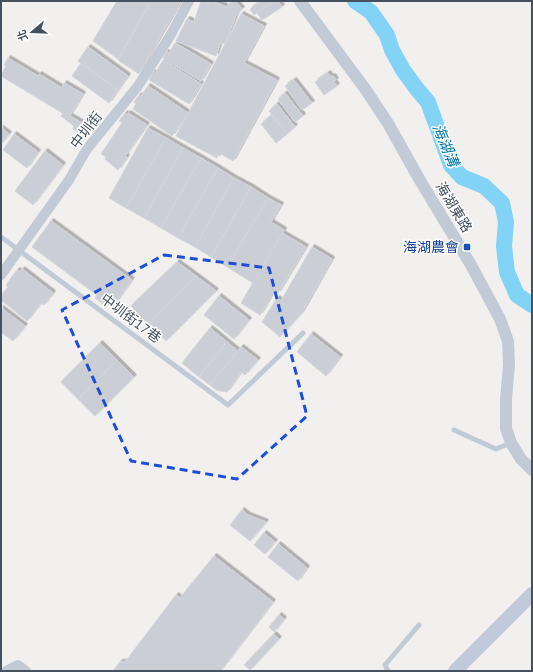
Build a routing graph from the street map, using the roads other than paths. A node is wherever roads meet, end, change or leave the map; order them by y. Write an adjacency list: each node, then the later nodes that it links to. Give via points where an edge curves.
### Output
1 (190, 1): 4 (street, 中圳街, via 138,86 87,149 69,180)
2 (300, 1): 8 (street, 海湖東路, via 389,125 500,319 508,341 506,428)
3 (1, 237): 4 (lane, 中圳街17巷)
4 (20, 250): 5 (street, 中圳街); 6 (lane, 中圳街17巷, via 228,405)
5 (1, 275)
6 (303, 333)
7 (454, 430): 8 (lane, via 496,449)
8 (511, 443): 9 (street, 海湖東路)
9 (532, 470)
10 (532, 594): 15 (main road)
11 (419, 625): 14 (lane, via 385,666)
12 (6, 671): 13 (street, via 18,665)
13 (26, 671)
14 (388, 671)
15 (455, 671)

